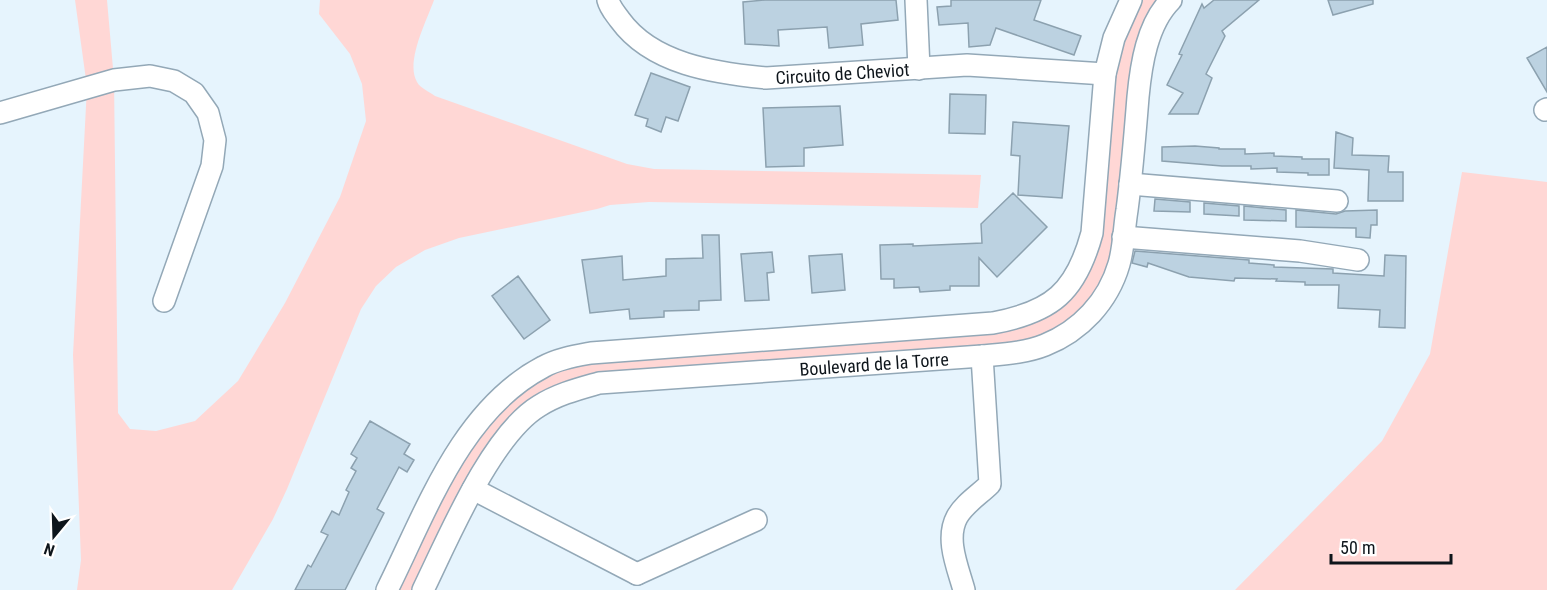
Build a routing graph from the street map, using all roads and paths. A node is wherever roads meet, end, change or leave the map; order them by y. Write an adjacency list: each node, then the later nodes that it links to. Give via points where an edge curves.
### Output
1 (608, 0): 5 (street, Circuito de Cheviot, via 628,31 655,52 733,75 766,78)
2 (915, 0): 5 (street)
3 (1131, 0): 6 (street, Boulevard de la Torre, via 1114,38)
4 (1171, 0): 8 (street, Boulevard de la Torre, via 1154,25 1144,56)
5 (920, 69): 6 (street, Circuito de Cheviot, via 987,65)
6 (1105, 74): 17 (street, Boulevard de la Torre, via 1092,233 1085,258 1067,288 1049,305 1023,318 993,323 591,353 544,366 498,400 462,444)
7 (0, 113): 12 (street, via 114,80 150,76 174,81 194,93 208,114 215,140 212,166)
8 (1130, 184): 9 (street); 10 (street, Boulevard de la Torre)
9 (1337, 201)
10 (1123, 237): 11 (street, via 1323,253); 13 (street, Boulevard de la Torre, via 1112,282 1083,323 1045,345)
11 (1358, 260)
12 (164, 301)
13 (982, 357): 14 (street, Boulevard de la Torre, via 599,383 538,406 499,448); 19 (street, via 990,484 957,516 953,529 952,542)
14 (473, 489): 16 (street); 18 (street, Boulevard de la Torre)
15 (756, 520): 16 (street)
16 (637, 582)
17 (387, 590)
18 (423, 590)
19 (964, 590)

